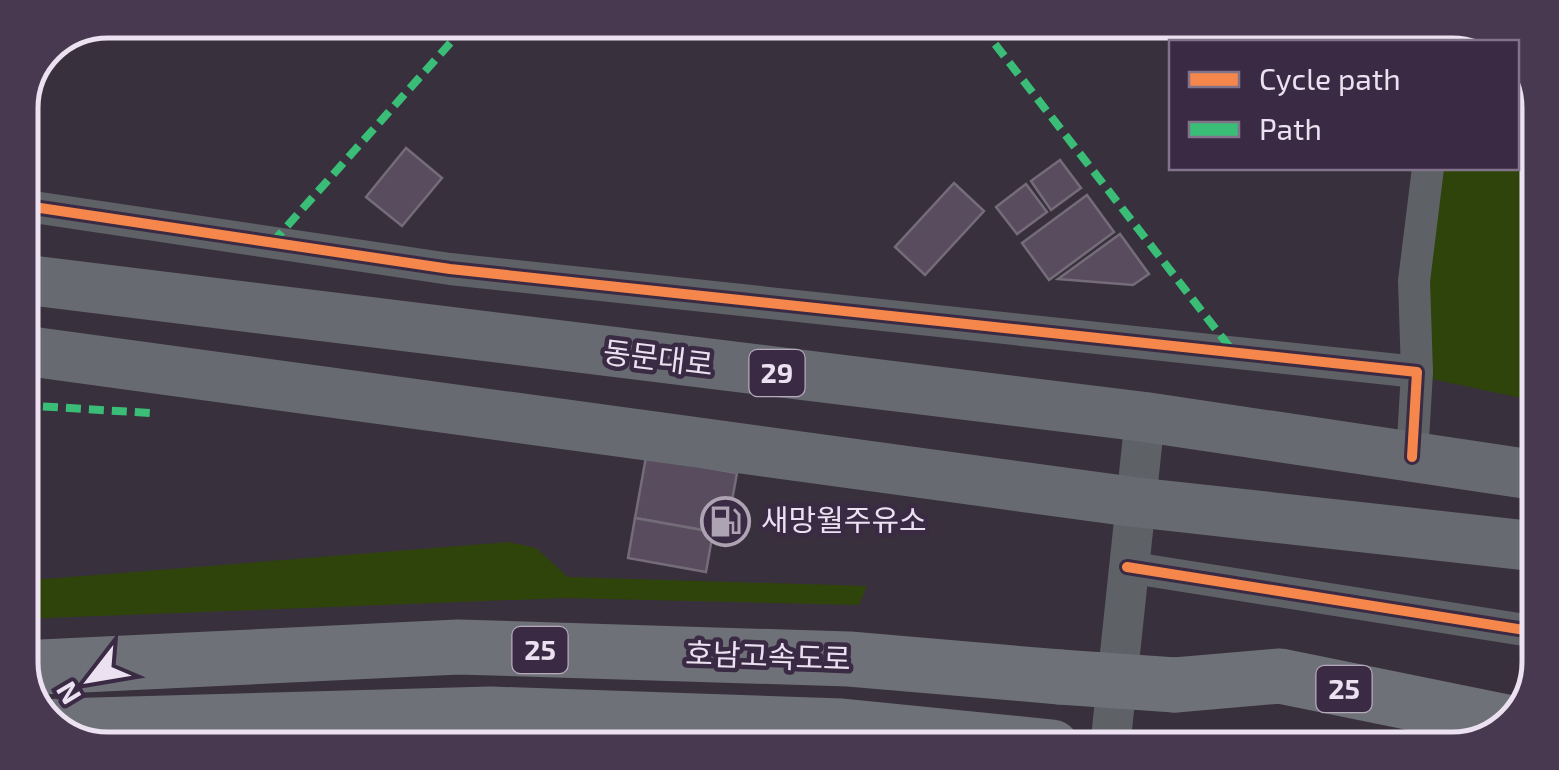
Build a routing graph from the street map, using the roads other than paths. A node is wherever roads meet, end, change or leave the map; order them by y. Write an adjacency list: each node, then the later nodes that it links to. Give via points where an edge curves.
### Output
1 (1428, 170): 5 (street, via 1414,281)
2 (38, 209): 5 (street, via 450,269)
3 (38, 281): 6 (main road, 동문대로 / 29)
4 (38, 352): 9 (main road)
5 (1417, 372): 7 (street)
6 (1144, 417): 7 (main road, 동문대로 / 29); 9 (street)
7 (1412, 457): 8 (main road, 동문대로 / 29)
8 (1522, 473)
9 (1134, 502): 10 (main road); 11 (street)
10 (1522, 545)
11 (1128, 567): 12 (street); 17 (street)
12 (1522, 630)
13 (38, 667): 14 (highway, 호남고속도로 / 25, bridge, via 458,647 849,659 1175,685 1280,676)
14 (1493, 718)
15 (77, 725): 16 (highway, 25, via 491,714)
16 (899, 732)
17 (1112, 732)

